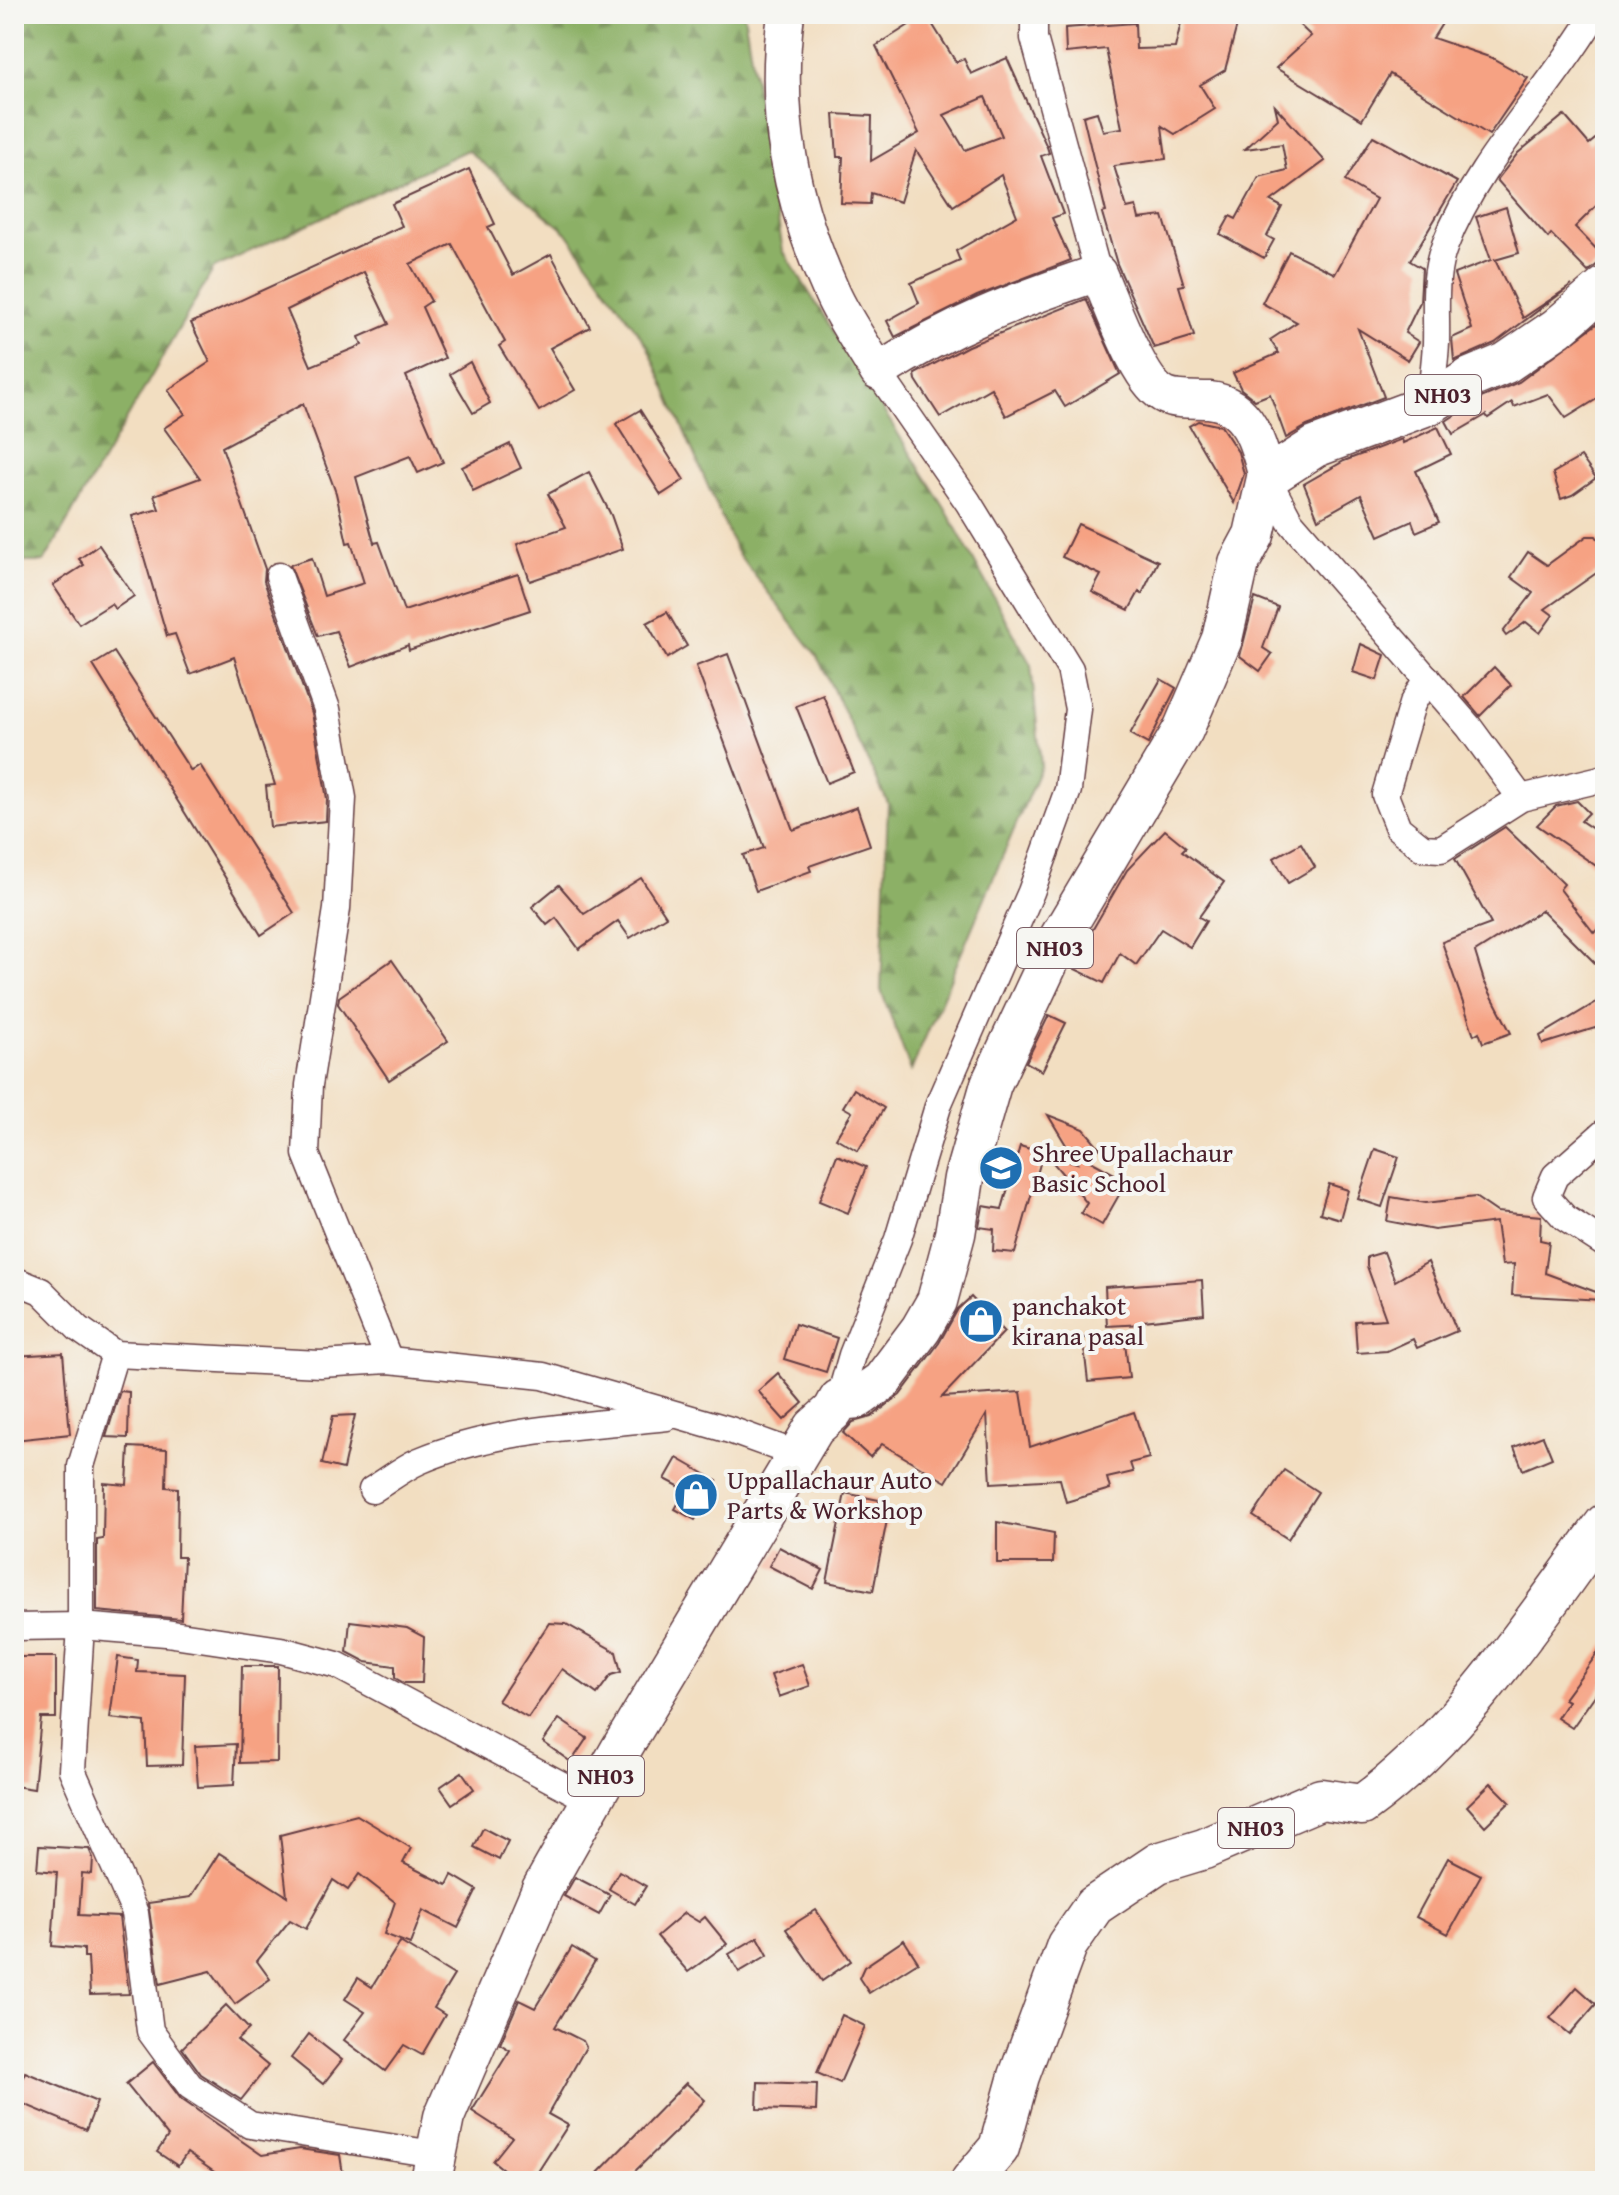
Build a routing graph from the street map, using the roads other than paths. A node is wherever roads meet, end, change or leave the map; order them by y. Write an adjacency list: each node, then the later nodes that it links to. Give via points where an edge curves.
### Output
1 (786, 14): 6 (main road, via 780,109 791,177 832,294)
2 (1034, 14): 4 (street, via 1034,38)
3 (1595, 14): 7 (street, via 1482,175 1444,246 1435,291)
4 (1098, 273): 6 (main road, via 993,309); 8 (main road, via 1145,378 1165,396 1221,401 1236,413 1257,437)
5 (1605, 287): 7 (main road, NH03, via 1517,356)
6 (878, 372): 18 (street, via 968,502 1070,669 1078,709 1068,790 1031,892 939,1103 898,1239)
7 (1430, 404): 8 (main road, NH03, via 1315,447)
8 (1267, 478): 10 (street, via 1290,521); 18 (main road, NH03, via 1254,535 1239,563 1222,639 1189,718 1060,937 991,1084 937,1301 882,1381 858,1398)
9 (279, 576): 17 (street, via 327,709 343,798 337,909 309,1085 306,1154)
10 (1427, 678): 12 (street); 12 (street, via 1412,704 1385,795 1398,828 1423,848 1441,849)
11 (1605, 778): 12 (street)
12 (1521, 798)
13 (1605, 1132): 14 (street, via 1555,1176 1546,1197 1565,1218)
14 (1605, 1244)
15 (14, 1280): 16 (street, via 41,1291 79,1329)
16 (115, 1354): 17 (street, via 320,1364); 23 (street, via 81,1466)
17 (389, 1360): 19 (street, via 543,1376)
18 (839, 1400): 20 (main road, NH03)
19 (682, 1416): 20 (street); 21 (street, via 463,1445 416,1462)
20 (796, 1454): 25 (main road, NH03)
21 (372, 1490)
22 (1605, 1524): 27 (main road, NH03, via 1441,1737 1394,1782 1362,1805 1321,1799 1158,1863 1094,1906 1067,1945 999,2148)
23 (81, 1626): 24 (street); 25 (street, via 281,1650 337,1665); 26 (street, via 72,1770 135,1913 150,2031 190,2086 250,2125)
24 (14, 1627)
25 (592, 1801): 26 (main road, NH03, via 542,1889 503,1975 444,2117)
26 (432, 2168)
27 (971, 2181)

